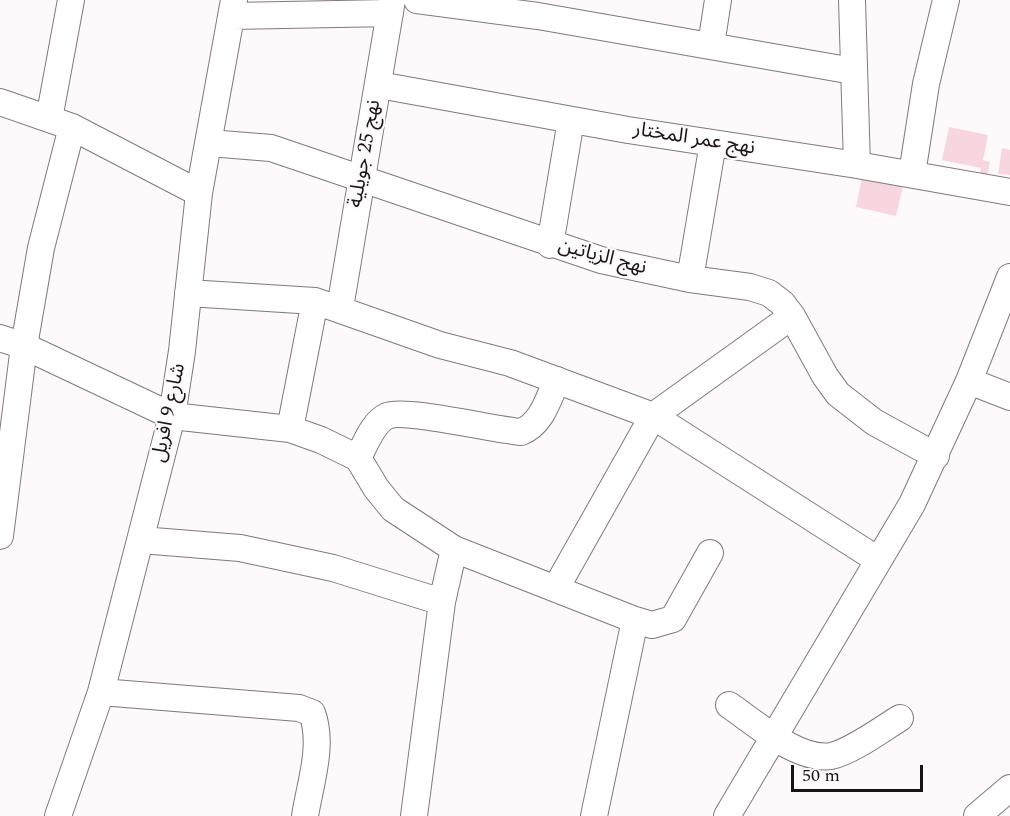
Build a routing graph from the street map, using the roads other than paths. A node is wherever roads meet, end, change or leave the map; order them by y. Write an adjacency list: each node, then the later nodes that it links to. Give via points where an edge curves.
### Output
1 (71, 0): 14 (street)
2 (417, 0): 8 (street)
3 (718, 0): 9 (street)
4 (852, 0): 10 (street)
5 (946, 0): 18 (street, via 926,84)
6 (391, 7): 7 (street); 11 (street, نهج 25 جويلية)
7 (233, 8): 15 (street, شارع 9 افريل)
8 (539, 8): 9 (street)
9 (711, 45): 10 (street)
10 (853, 71): 17 (street)
11 (379, 85): 13 (street, نهج عمر المختار); 19 (street, نهج 25 جويلية)
12 (0, 102): 14 (street)
13 (572, 120): 16 (street, نهج عمر المختار); 22 (street)
14 (60, 123): 21 (street); 29 (street, via 41,248)
15 (209, 143): 19 (street, نهج الزياتين, via 271,148); 21 (street, شارع 9 افريل)
16 (712, 143): 17 (street, نهج عمر المختار); 23 (street)
17 (857, 165): 18 (street, نهج عمر المختار)
18 (912, 174): 20 (street, نهج عمر المختار)
19 (361, 178): 22 (street, نهج الزياتين); 27 (street, نهج 25 جويلية)
20 (1010, 192)
21 (199, 193): 25 (street, شارع 9 افريل)
22 (550, 244): 23 (street, نهج الزياتين, via 601,260)
23 (690, 279): 28 (street, نهج الزياتين, via 769,293)
24 (1008, 284): 31 (street)
25 (188, 293): 26 (street); 33 (street, شارع 9 افريل)
26 (315, 301): 27 (street); 35 (street)
27 (340, 308): 30 (street, via 440,345)
28 (792, 316): 34 (street); 36 (street, نهج الزياتين, via 838,394 864,416)
29 (12, 342): 33 (street); 38 (street)
30 (557, 380): 34 (street); 37 (street, via 539,418 521,432 388,415 380,421)
31 (969, 381): 32 (street); 36 (street)
32 (1010, 397)
33 (172, 416): 35 (street); 39 (street, شارع 9 افريل)
34 (653, 416): 42 (street); 43 (street)
35 (290, 429): 37 (street)
36 (936, 456): 42 (street)
37 (358, 458): 40 (street, via 393,508)
38 (0, 536)
39 (141, 540): 44 (street, via 251,551 333,568); 46 (street, شارع 9 افريل)
40 (453, 549): 43 (street); 44 (street)
41 (710, 553): 45 (street, via 673,620 652,625)
42 (878, 560): 49 (street)
43 (556, 588): 45 (street)
44 (442, 602): 53 (street)
45 (635, 620): 54 (street)
46 (101, 692): 51 (street, شارع 9 افريل); 52 (street, via 299,708 312,713 317,744)
47 (729, 705): 49 (street)
48 (900, 718): 49 (street, via 832,756 793,748)
49 (773, 736): 55 (street)
50 (1010, 788): 56 (street)
51 (58, 816)
52 (305, 816)
53 (414, 816)
54 (594, 816)
55 (727, 816)
56 (977, 816)

